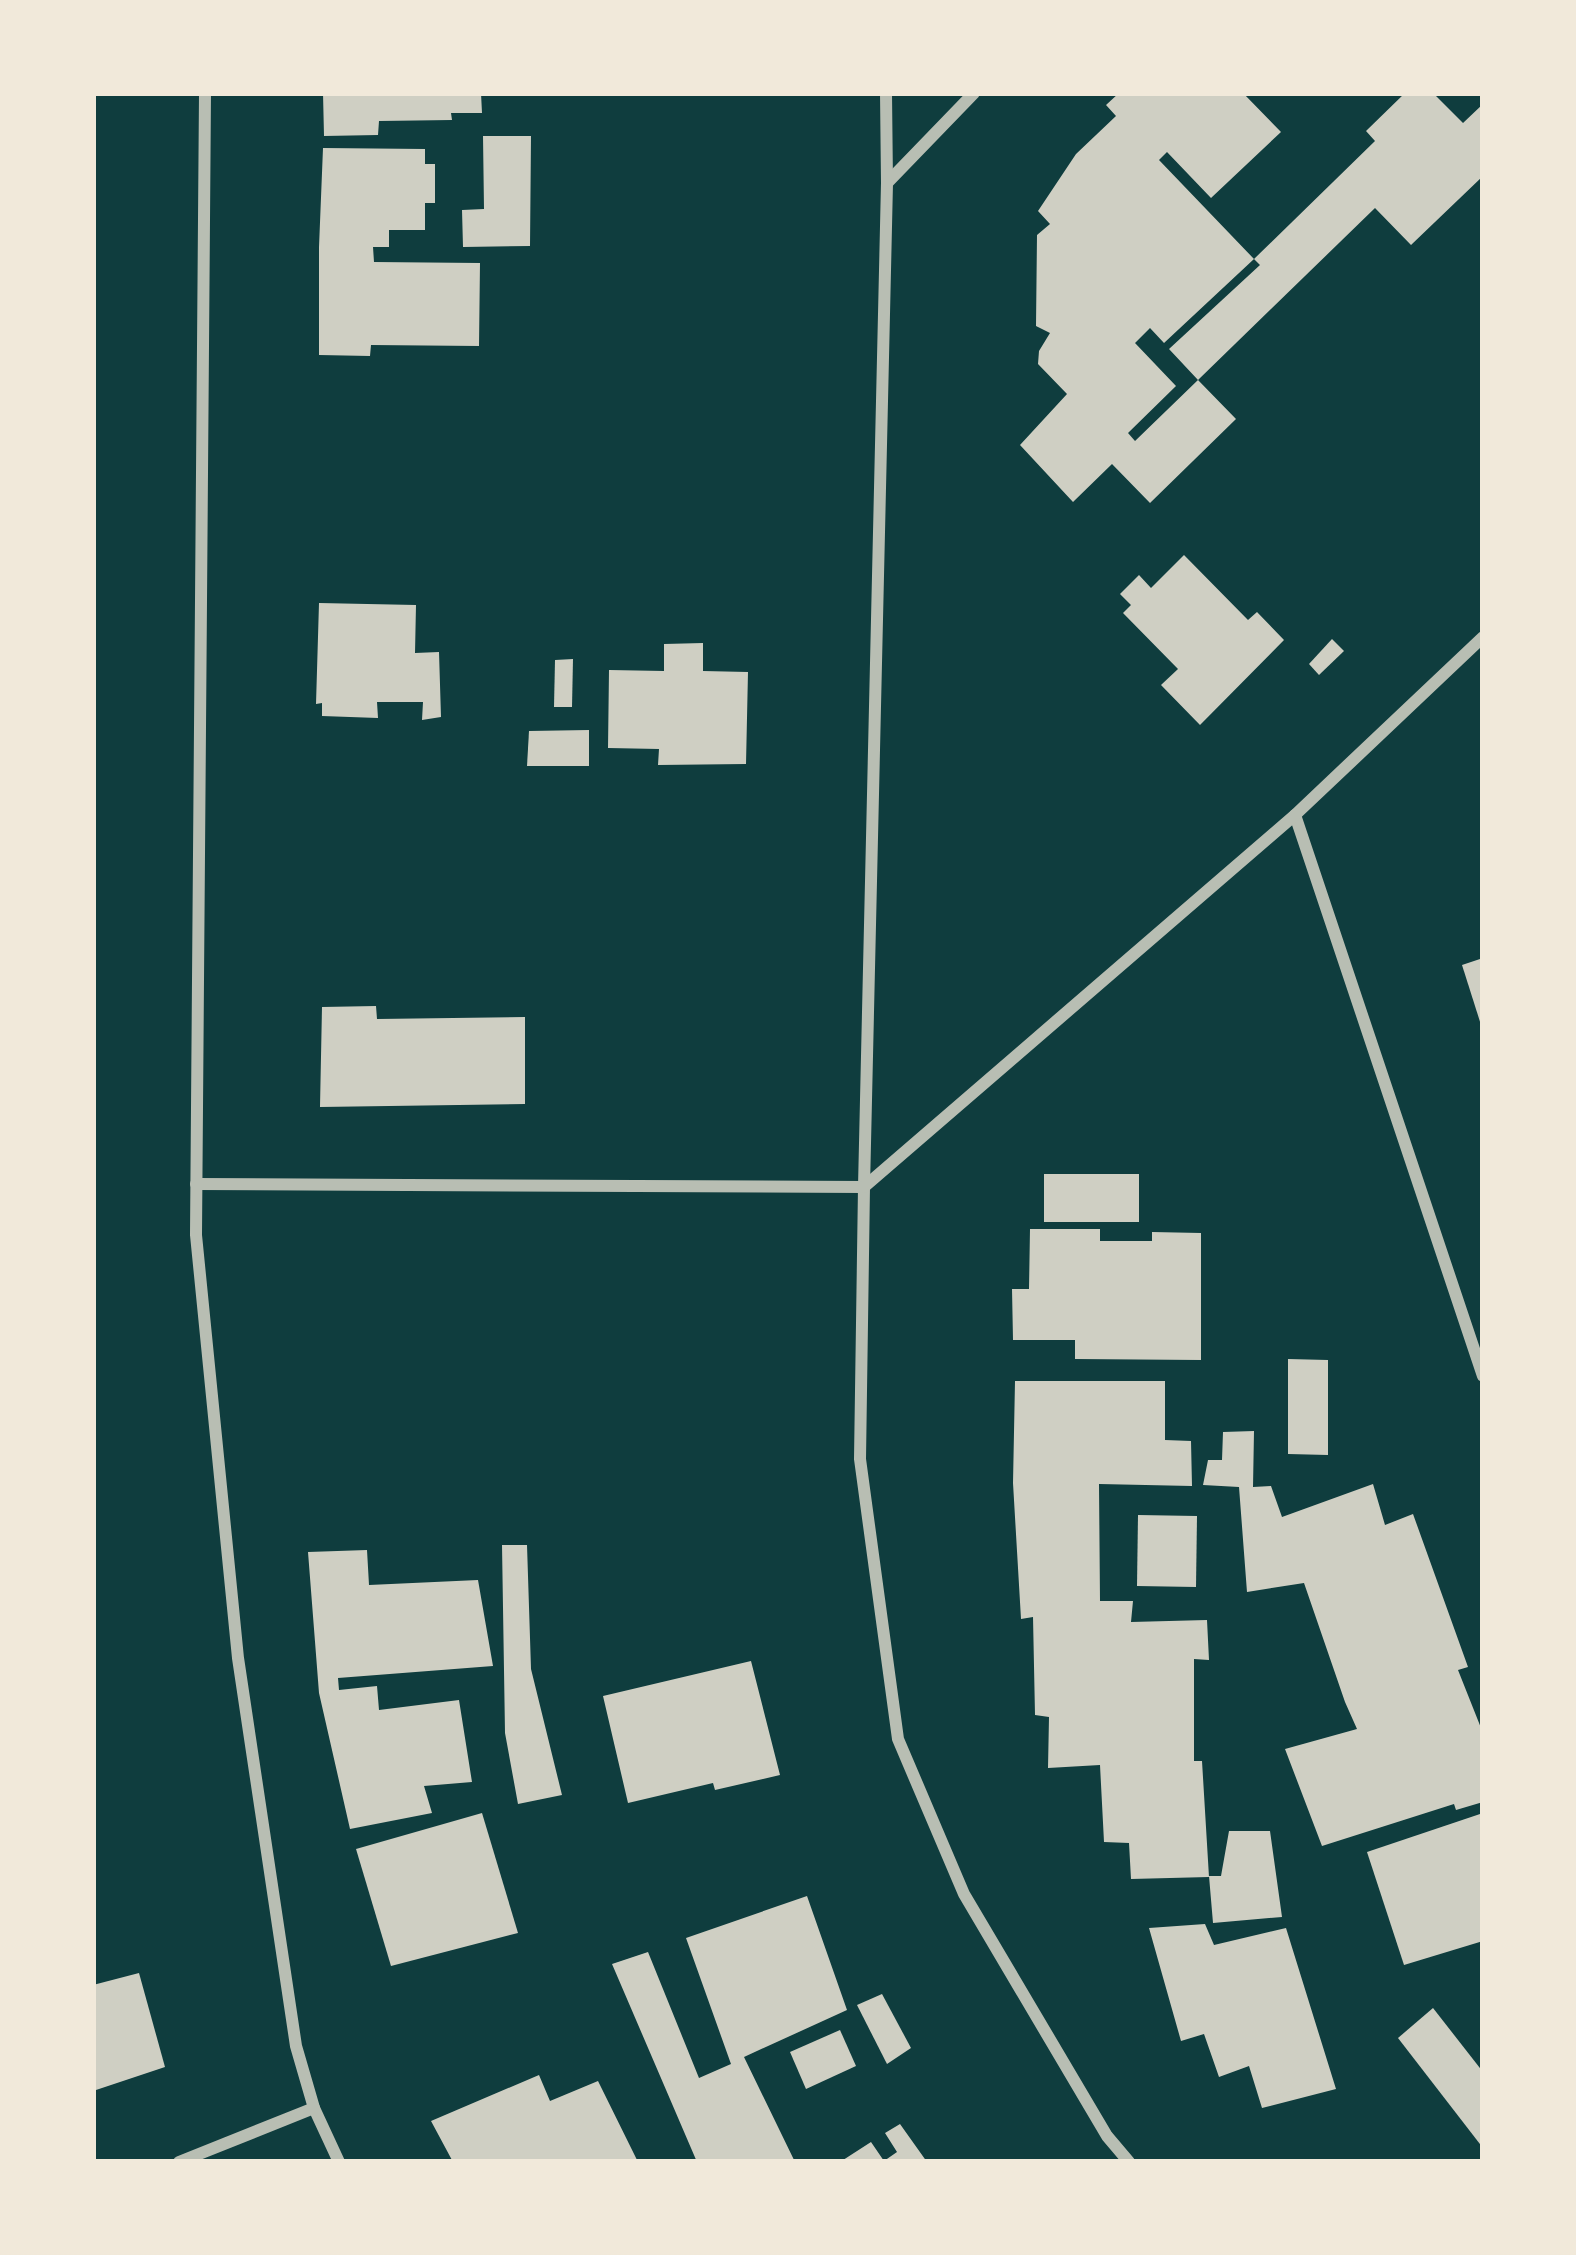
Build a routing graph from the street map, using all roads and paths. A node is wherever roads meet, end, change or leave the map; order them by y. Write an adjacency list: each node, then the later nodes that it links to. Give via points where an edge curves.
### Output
1 (205, 93): 7 (street)
2 (886, 93): 4 (street)
3 (974, 93): 4 (street)
4 (887, 182): 8 (street)
5 (1483, 637): 6 (street)
6 (1295, 815): 8 (street); 9 (street)
7 (196, 1184): 8 (street); 10 (street, via 238,1658 296,2045)
8 (864, 1187): 13 (street, via 860,1459 898,1739 964,1894)
9 (1483, 1376)
10 (314, 2108): 11 (street); 12 (street)
11 (179, 2162)
12 (339, 2162)
13 (1129, 2162)

